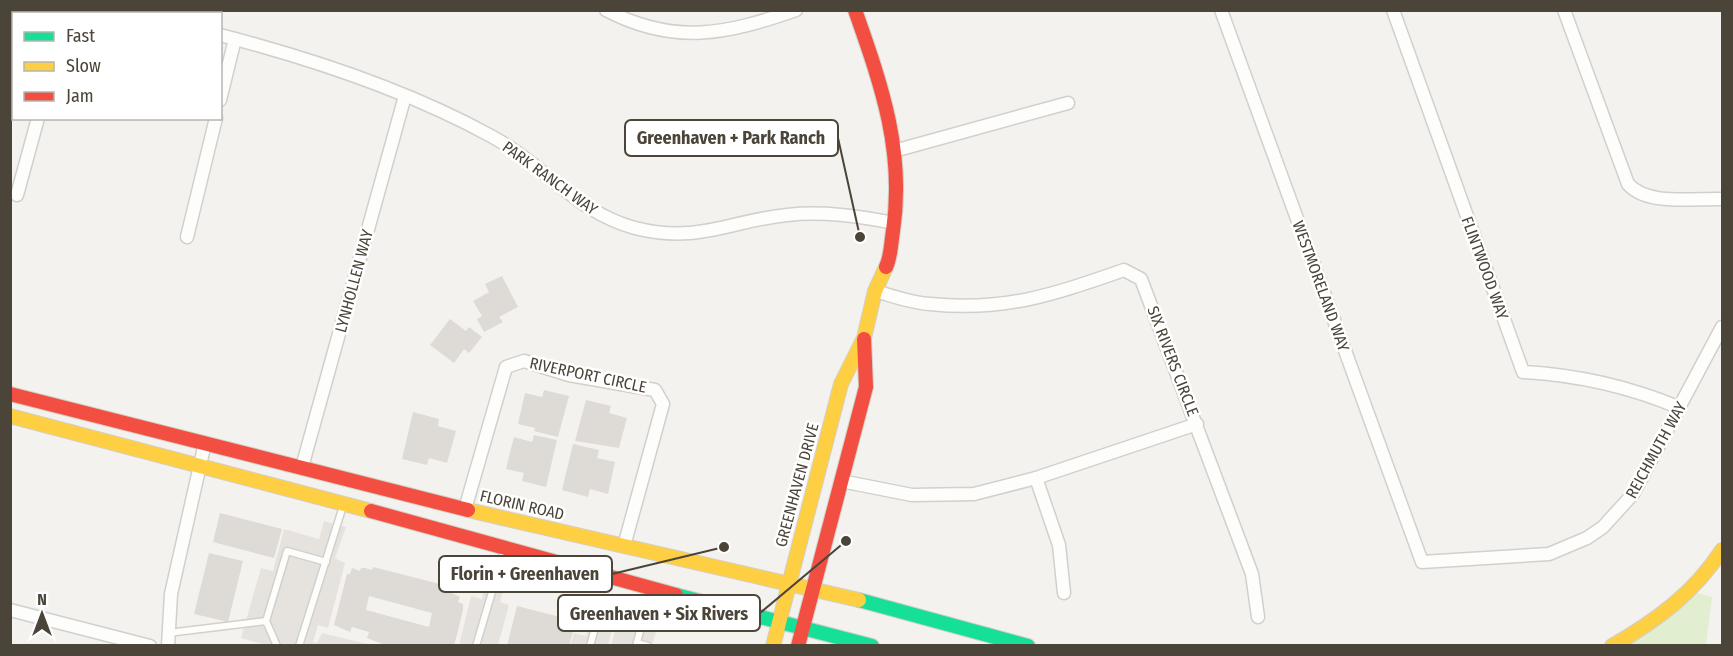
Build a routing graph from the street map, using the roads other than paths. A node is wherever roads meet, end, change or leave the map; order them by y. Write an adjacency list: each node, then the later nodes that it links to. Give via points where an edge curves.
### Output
1 (606, 10): 2 (street, via 641,26 685,34 730,31)
2 (796, 10)
3 (855, 10): 14 (main road, GREENHAVEN DRIVE, via 885,96)
4 (1221, 10): 37 (street, WESTMORELAND WAY)
5 (1393, 10): 23 (street, FLINTWOOD WAY, via 1523,372 1615,384)
6 (1564, 10): 16 (street, via 1628,184 1635,193)
7 (222, 36): 8 (street, PARK RANCH WAY)
8 (236, 39): 9 (street); 10 (street, PARK RANCH WAY)
9 (222, 92)
10 (405, 96): 17 (street, PARK RANCH WAY, via 491,136 529,161 582,205 634,228 666,234 699,234 806,213 836,213); 28 (street, LYNHOLLEN WAY)
11 (1068, 103): 14 (street)
12 (37, 120): 15 (street)
13 (216, 120): 18 (street)
14 (894, 151): 17 (main road, GREENHAVEN DRIVE)
15 (17, 195)
16 (1722, 199)
17 (894, 223): 19 (main road, GREENHAVEN DRIVE, via 888,263)
18 (187, 237)
19 (875, 291): 21 (main road, GREENHAVEN DRIVE); 25 (street, SIX RIVERS CIRCLE, via 928,304 990,306 1050,296 1124,270 1141,279)
20 (1722, 327): 23 (street, REICHMUTH WAY)
21 (864, 338): 30 (main road, GREENHAVEN DRIVE, via 866,387); 38 (main road, GREENHAVEN DRIVE, via 841,384)
22 (10, 394): 26 (main road, FLORIN ROAD)
23 (1680, 408): 37 (street, REICHMUTH WAY, via 1633,494 1604,527 1587,538 1549,554)
24 (10, 416): 27 (main road)
25 (1197, 424): 29 (street, SIX RIVERS CIRCLE); 43 (street, via 1252,574)
26 (205, 443): 27 (street); 28 (main road, FLORIN ROAD)
27 (199, 466): 31 (main road); 48 (street, via 171,594)
28 (302, 467): 32 (main road, FLORIN ROAD)
29 (1036, 478): 30 (street, SIX RIVERS CIRCLE, via 974,494 940,496); 41 (street, via 1059,545)
30 (841, 481): 40 (main road, GREENHAVEN DRIVE)
31 (344, 504): 34 (main road); 36 (lane)
32 (465, 509): 33 (main road, FLORIN ROAD); 33 (street, RIVERPORT CIRCLE, via 506,366 524,361 569,375 655,390 663,404)
33 (624, 546): 38 (main road, FLORIN ROAD)
34 (505, 547): 39 (main road); 53 (lane)
35 (1722, 550): 60 (main road, via 1687,595 1652,624)
36 (326, 562): 44 (lane, via 287,551); 52 (lane)
37 (1422, 562)
38 (788, 583): 40 (main road, FLORIN ROAD); 46 (main road, GREENHAVEN DRIVE)
39 (651, 589): 46 (main road); 49 (lane)
40 (812, 589): 47 (main road, GREENHAVEN DRIVE); 59 (main road, FLORIN ROAD)
41 (1064, 593)
42 (10, 610): 50 (street)
43 (1258, 617)
44 (266, 621): 48 (lane); 51 (lane)
45 (597, 621): 54 (lane)
46 (777, 623): 47 (main road); 56 (main road, GREENHAVEN DRIVE)
47 (802, 629): 57 (main road, GREENHAVEN DRIVE); 58 (main road)
48 (168, 639)
49 (637, 644): 55 (lane)
50 (150, 645)
51 (278, 645)
52 (299, 645)
53 (476, 645)
54 (590, 645)
55 (648, 645)
56 (773, 645)
57 (798, 645)
58 (872, 645)
59 (1028, 645)
60 (1612, 645)

